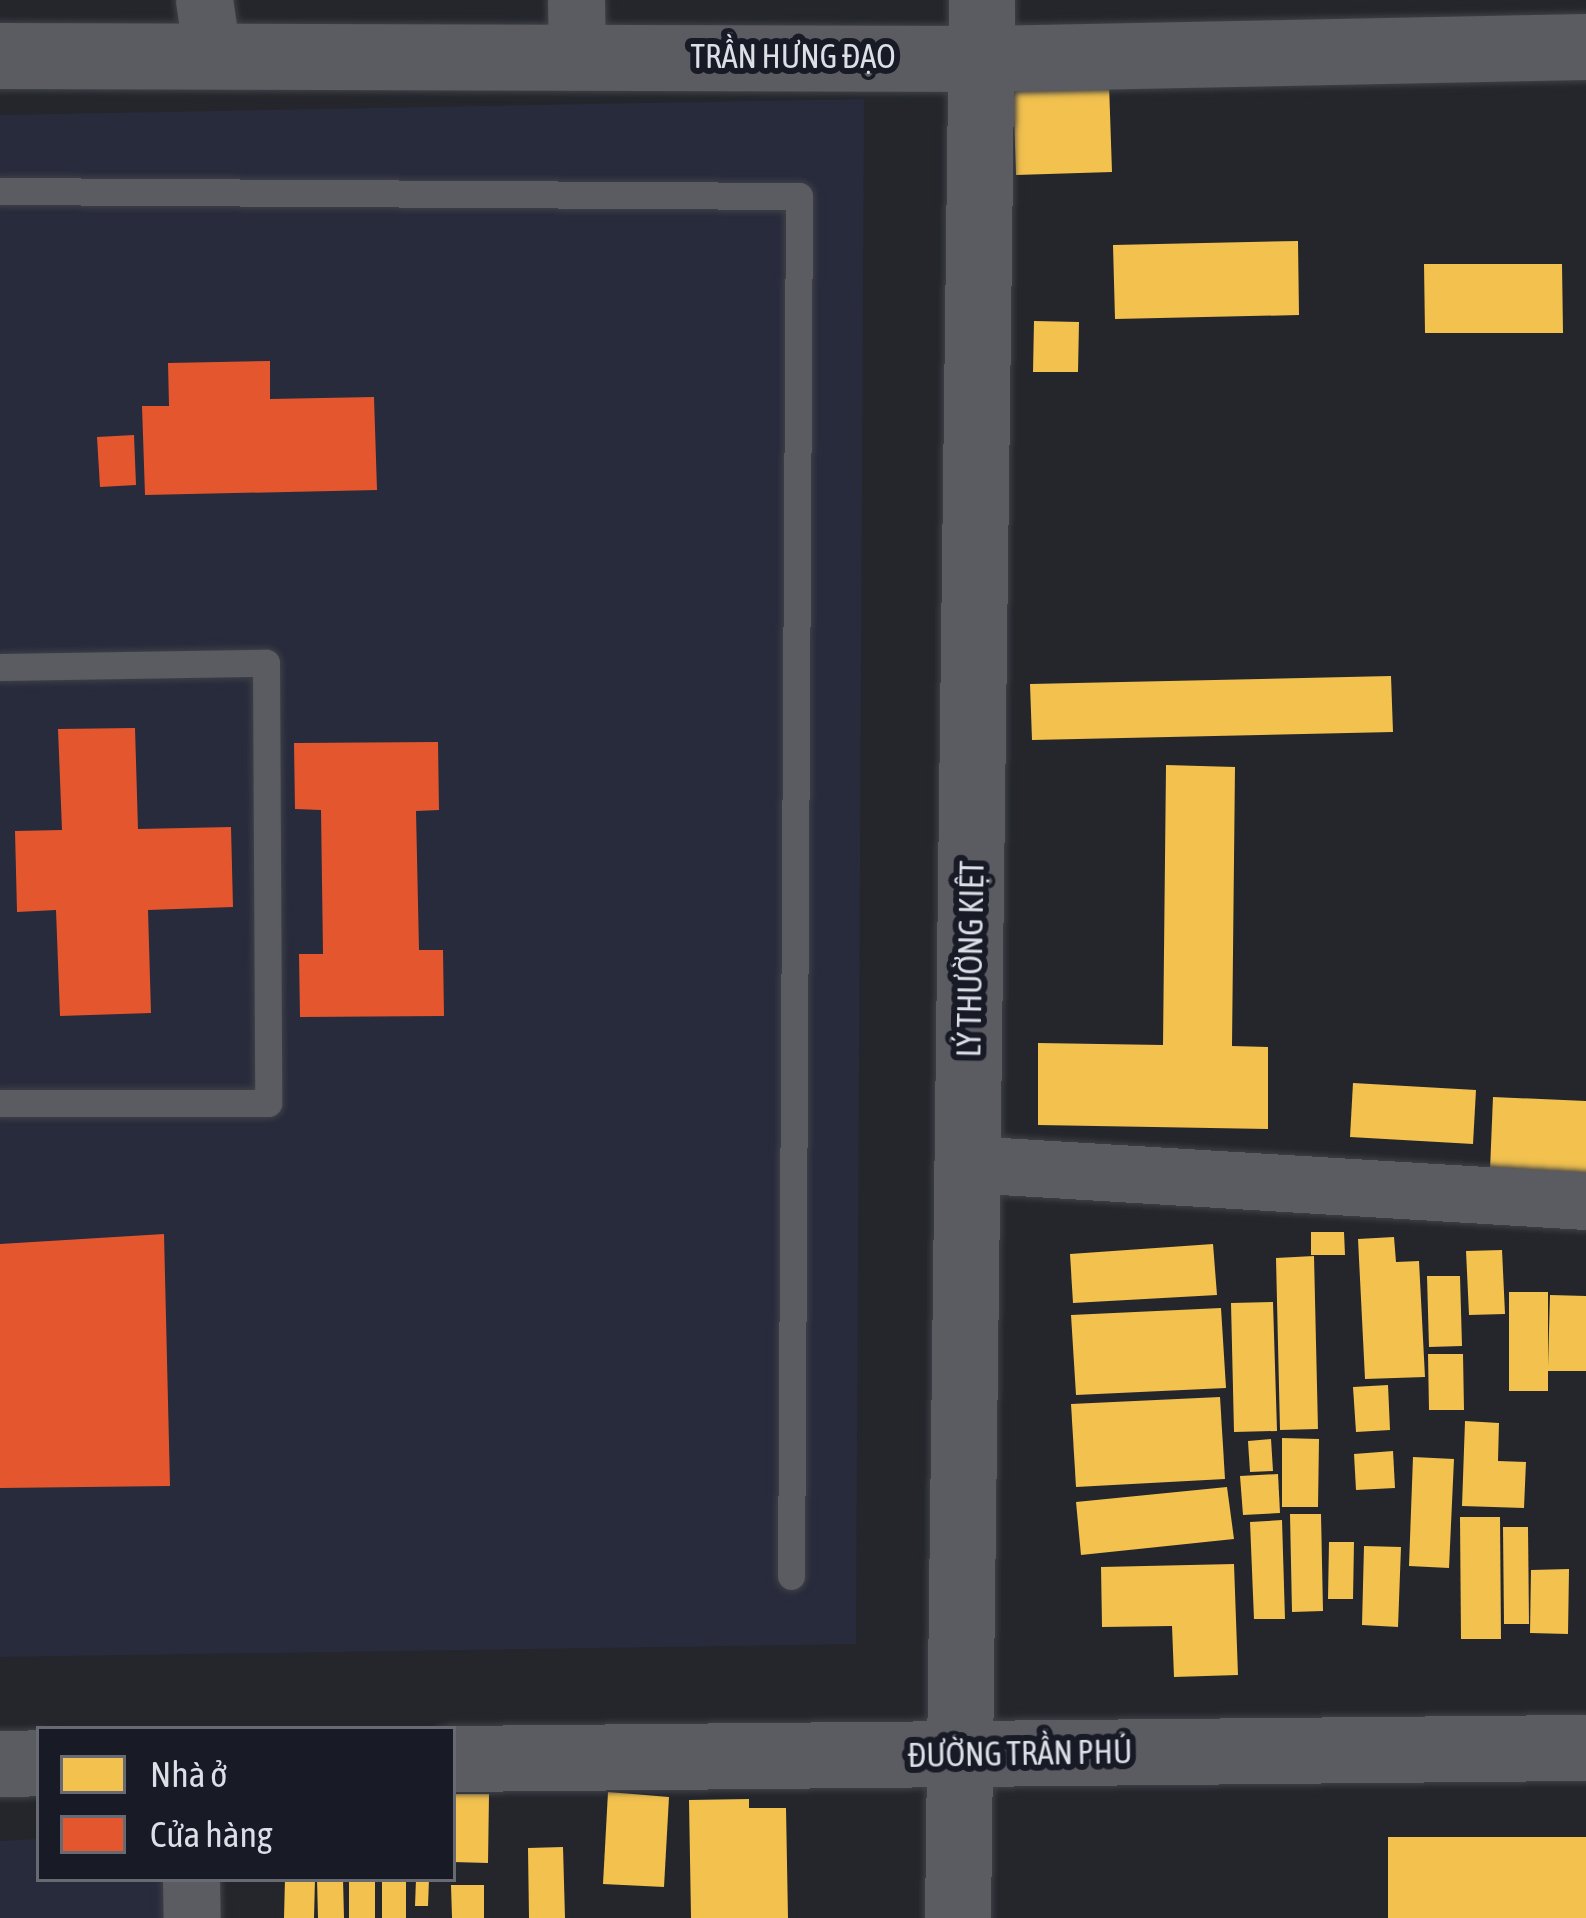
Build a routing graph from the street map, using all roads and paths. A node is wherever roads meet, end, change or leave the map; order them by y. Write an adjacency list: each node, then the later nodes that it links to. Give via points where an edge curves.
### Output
1 (208, 26): 2 (street, TRẦN HƯNG ĐẠO); 5 (street, TRẦN HƯNG ĐẠO)
2 (576, 28): 3 (street, TRẦN HƯNG ĐẠO)
3 (983, 29): 4 (street, TRẦN HƯNG ĐẠO); 9 (street, LÝ THƯỜNG KIỆT)
4 (1586, 47)
5 (0, 56)
6 (0, 190): 11 (lane, via 799,196)
7 (0, 667): 8 (lane, via 266,663 268,1103)
8 (0, 1103)
9 (968, 1164): 10 (street); 13 (street, LÝ THƯỜNG KIỆT)
10 (1586, 1202)
11 (790, 1576)
12 (1586, 1748): 13 (street, ĐƯỜNG TRẦN PHÚ)
13 (960, 1754): 14 (street, ĐƯỜNG TRẦN PHÚ); 19 (street, LÝ THƯỜNG KIỆT)
14 (456, 1759)
15 (36, 1763): 16 (street)
16 (0, 1764)
17 (191, 1882): 18 (street)
18 (192, 1918)
19 (958, 1918)

